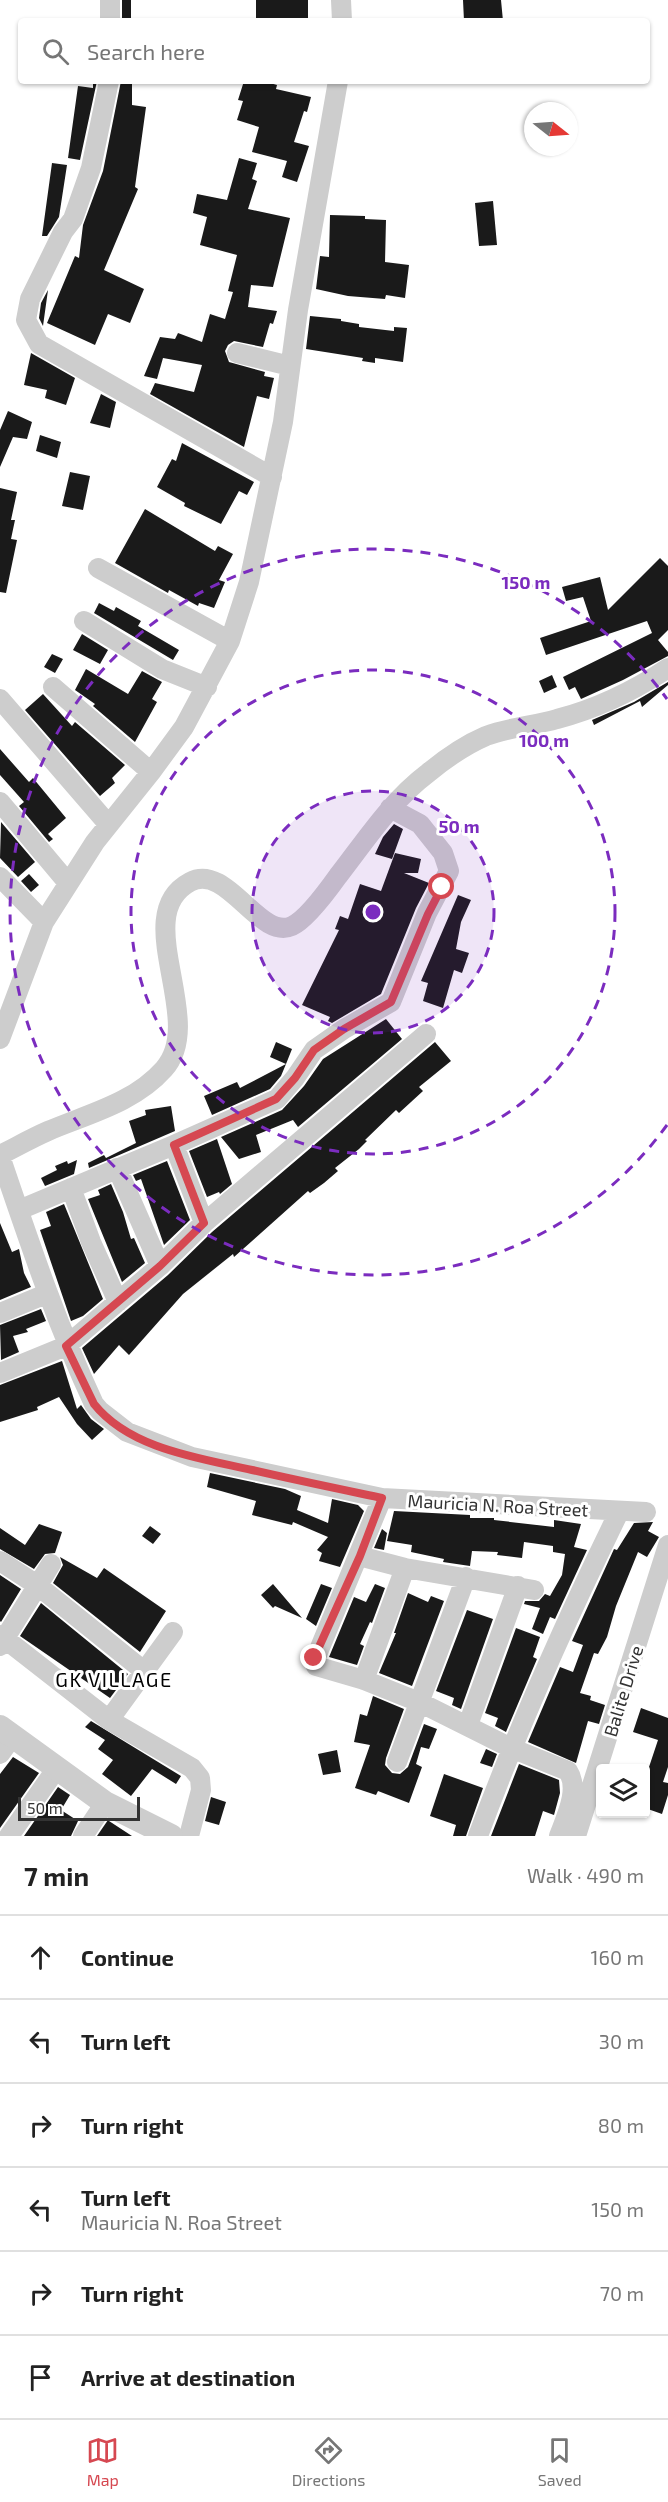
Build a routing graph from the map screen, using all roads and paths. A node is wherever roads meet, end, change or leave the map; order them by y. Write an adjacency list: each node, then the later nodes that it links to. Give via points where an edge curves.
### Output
1 (110, 0): 3 (street)
2 (341, 0): 4 (street)
3 (110, 18)
4 (342, 18)
5 (108, 84): 9 (street, via 91,168 73,219 30,299 26,320 39,344)
6 (337, 84): 8 (street)
7 (237, 353): 8 (street)
8 (290, 366): 9 (street)
9 (272, 477): 12 (street, via 249,582)
10 (98, 568): 12 (street)
11 (84, 621): 15 (street, via 162,669)
12 (230, 641): 15 (street)
13 (668, 668): 19 (street, via 593,707 485,736 427,773)
14 (52, 687): 17 (street)
15 (207, 687): 17 (street)
16 (0, 699): 20 (street)
17 (151, 772): 20 (street)
18 (0, 802): 22 (street)
19 (390, 808): 26 (street, via 420,824 443,853 449,872 391,1002 314,1050 276,1099); 27 (street, via 317,905 292,926 271,924 226,888 208,880 192,881 177,893 167,910 164,933 175,986 177,1042 165,1068 144,1087 100,1112 49,1131)
20 (108, 824): 22 (street)
21 (0, 877): 23 (street)
22 (68, 883): 23 (street)
23 (44, 922): 25 (street)
24 (426, 1034): 31 (street)
25 (0, 1039)
26 (174, 1145): 28 (street); 31 (street)
27 (0, 1156): 30 (street, Mauricia N. Roa Street)
28 (117, 1168): 29 (street); 32 (street)
29 (71, 1188): 30 (street); 34 (street)
30 (18, 1210): 33 (street, Mauricia N. Roa Street)
31 (204, 1223): 32 (street)
32 (160, 1266): 34 (street)
33 (46, 1294): 35 (street); 36 (street, Mauricia N. Roa Street)
34 (118, 1302): 36 (street)
35 (0, 1313)
36 (66, 1346): 37 (street); 38 (street, Mauricia N. Roa Street, via 94,1404 127,1432 192,1456)
37 (0, 1373)
38 (382, 1498): 39 (street, Mauricia N. Roa Street); 42 (street)
39 (620, 1512): 40 (street, Mauricia N. Roa Street); 56 (street)
40 (646, 1512)
41 (668, 1545): 66 (street, Balite Drive)
42 (360, 1556): 45 (street); 51 (street, via 314,1662 316,1666)
43 (0, 1561): 47 (street)
44 (51, 1564): 47 (street)
45 (405, 1568): 46 (street); 51 (street)
46 (466, 1577): 52 (street); 54 (street, via 526,1588)
47 (37, 1585): 49 (street); 50 (street)
48 (173, 1632): 50 (street)
49 (2, 1640): 53 (street)
50 (144, 1671): 53 (street)
51 (364, 1680): 52 (street)
52 (419, 1702): 54 (street); 57 (street)
53 (109, 1720): 63 (street, via 192,1768 200,1778 201,1790)
54 (468, 1725): 56 (street)
55 (4, 1739): 58 (street)
56 (511, 1748): 64 (street); 65 (street, via 557,1765 573,1778 573,1791)
57 (397, 1762)
58 (57, 1768): 59 (street); 60 (street)
59 (105, 1803): 61 (street); 62 (street)
60 (9, 1836)
61 (83, 1836)
62 (171, 1836)
63 (189, 1836)
64 (478, 1836)
65 (559, 1836)
66 (576, 1836)

